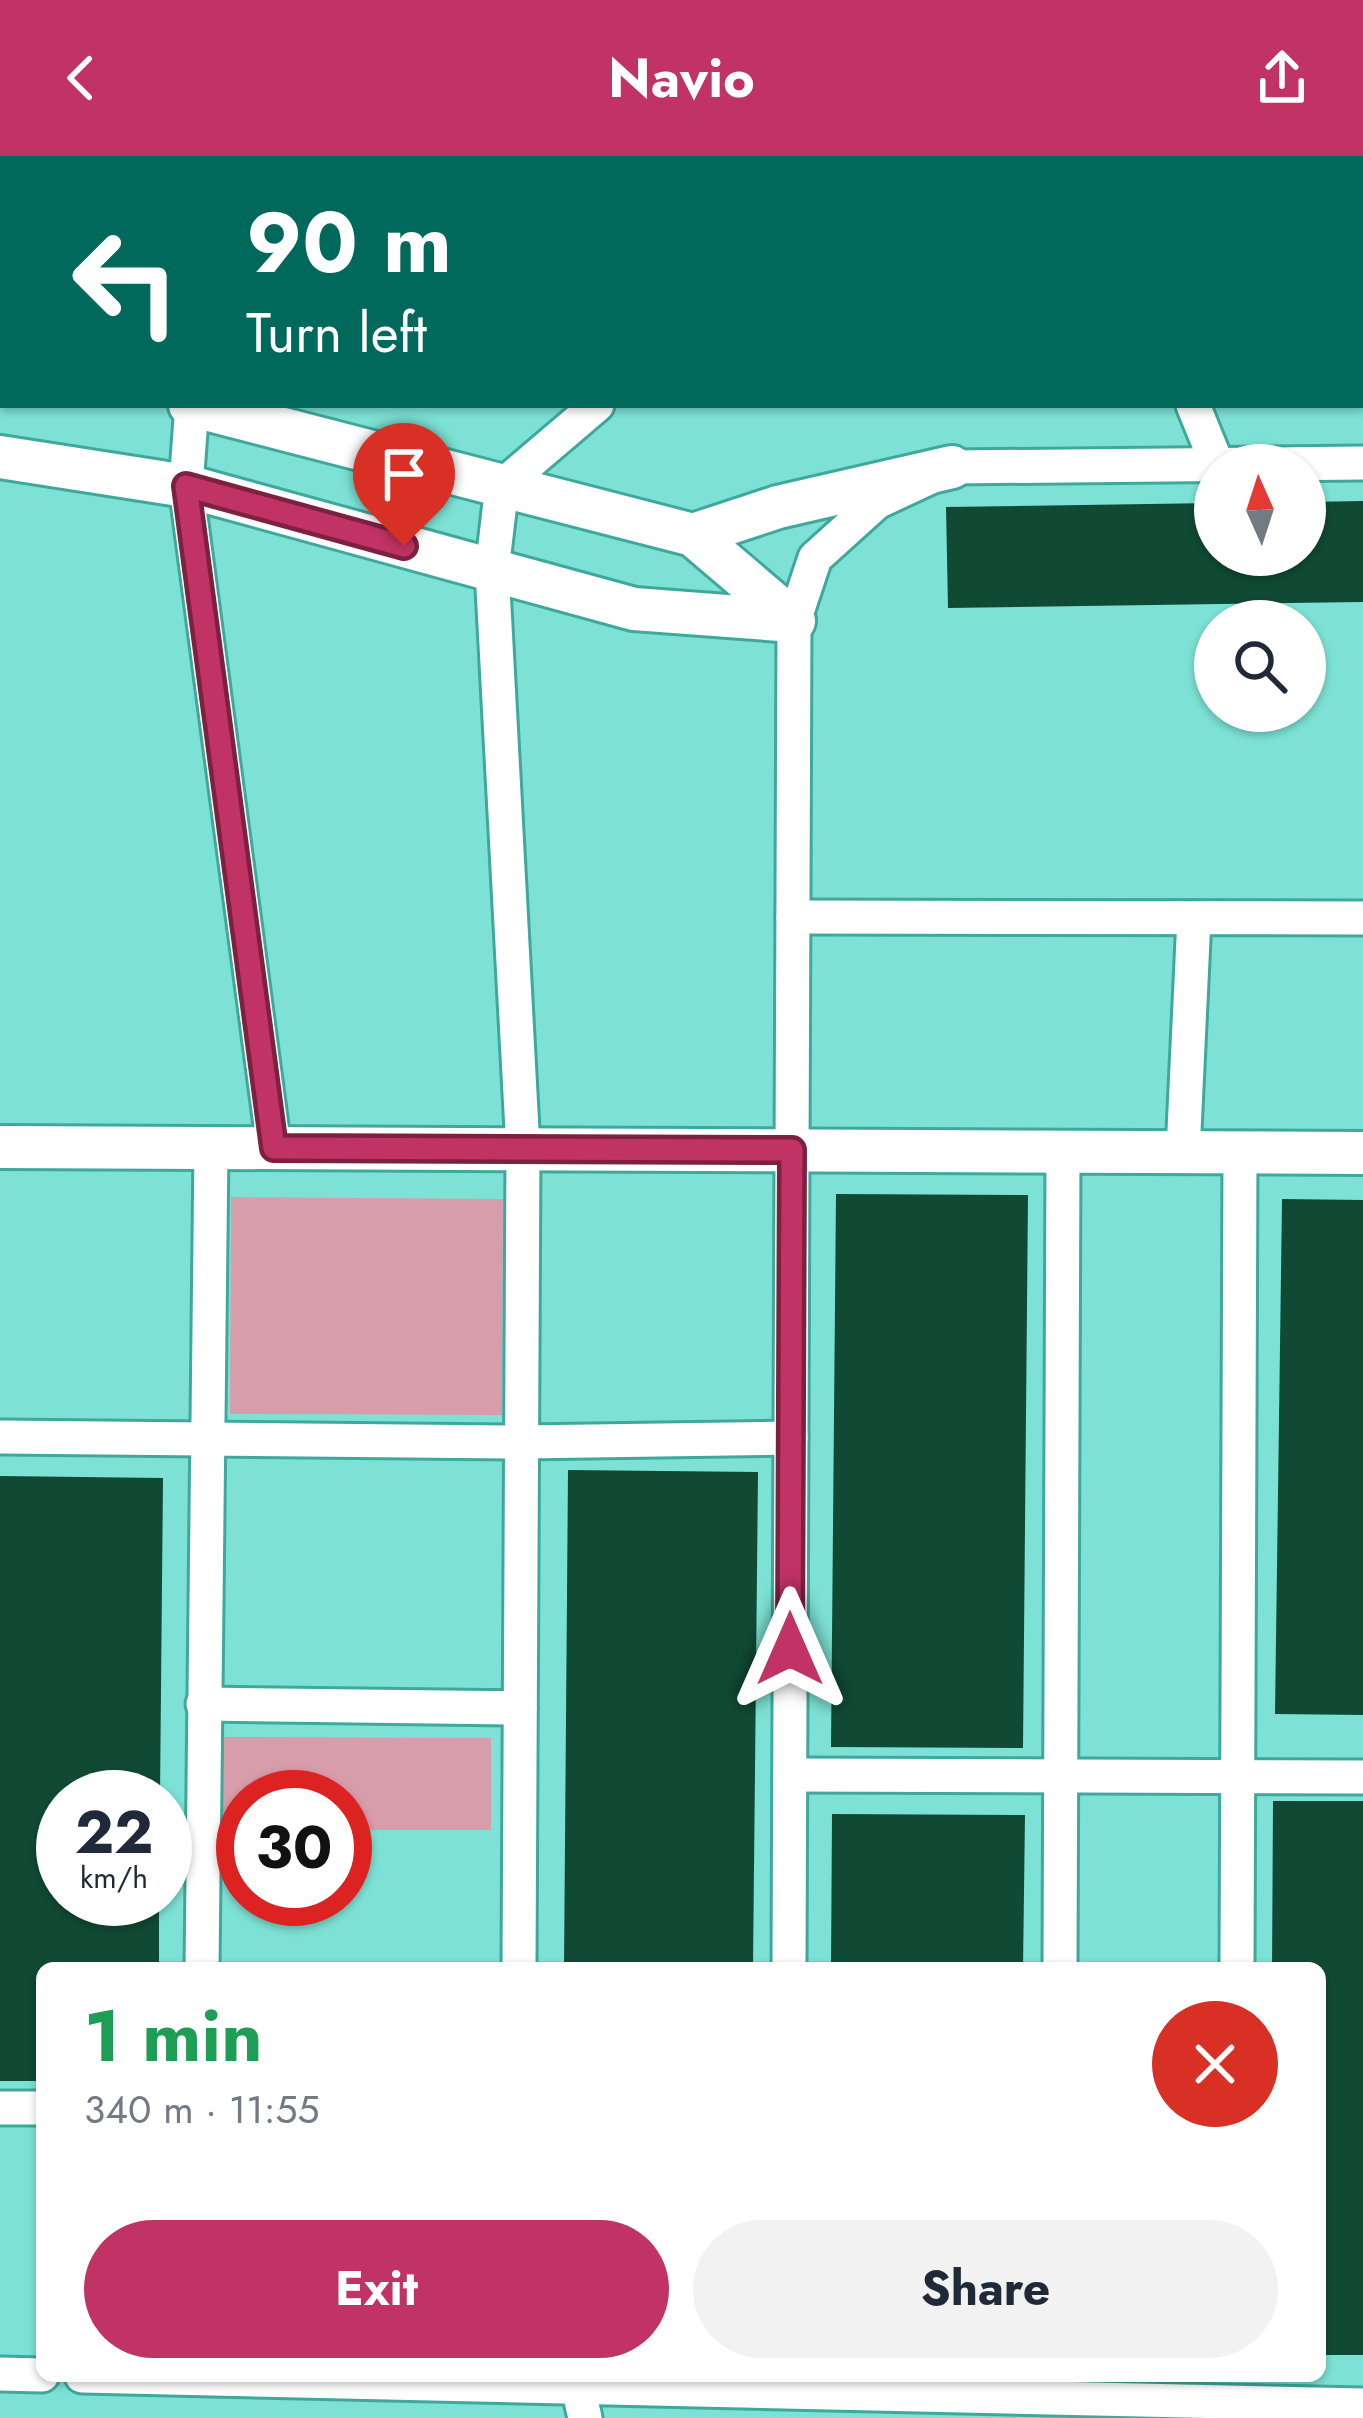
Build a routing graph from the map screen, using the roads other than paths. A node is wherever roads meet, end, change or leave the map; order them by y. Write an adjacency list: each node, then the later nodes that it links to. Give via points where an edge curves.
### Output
1 (192, 408): 11 (street)
2 (203, 408): 12 (street)
3 (593, 408): 12 (street)
4 (1194, 408): 5 (street)
5 (1209, 444)
6 (0, 458): 11 (street)
7 (1326, 463): 8 (street)
8 (1363, 463)
9 (1194, 464): 10 (street)
10 (952, 466): 13 (street); 15 (street, via 877,502 815,558)
11 (186, 486): 14 (street); 21 (street)
12 (502, 486): 13 (street); 14 (street)
13 (693, 536): 15 (street)
14 (493, 570): 15 (street, via 634,609); 22 (street)
15 (794, 621): 16 (street)
16 (793, 917): 17 (street); 23 (street)
17 (1194, 918): 18 (street); 25 (street)
18 (1363, 918)
19 (0, 1147): 20 (street)
20 (212, 1148): 21 (street); 30 (street)
21 (274, 1148): 22 (street)
22 (523, 1149): 23 (street); 31 (street)
23 (792, 1150): 24 (street); 29 (street)
24 (1064, 1152): 25 (street); 35 (street)
25 (1183, 1153): 26 (street)
26 (1240, 1153): 27 (street); 36 (street)
27 (1363, 1153)
28 (0, 1437): 30 (street)
29 (791, 1438): 31 (street); 34 (street)
30 (205, 1440): 31 (street); 32 (street)
31 (522, 1442): 33 (street)
32 (203, 1704): 33 (street); 38 (street)
33 (520, 1708): 39 (street)
34 (790, 1775): 35 (street); 40 (street)
35 (1061, 1776): 36 (street); 41 (street)
36 (1237, 1777): 37 (street); 42 (street)
37 (1363, 1777)
38 (202, 1962)
39 (519, 1962)
40 (789, 1962)
41 (1060, 1962)
42 (1237, 1962)
43 (0, 2108): 44 (street)
44 (36, 2108)
45 (0, 2374): 46 (street)
46 (36, 2375)
47 (523, 2382): 51 (street)
48 (787, 2384): 49 (street); 52 (street)
49 (1058, 2387): 50 (street)
50 (1235, 2389): 53 (street)
51 (581, 2403): 52 (street)
52 (741, 2404)
53 (1363, 2405)

